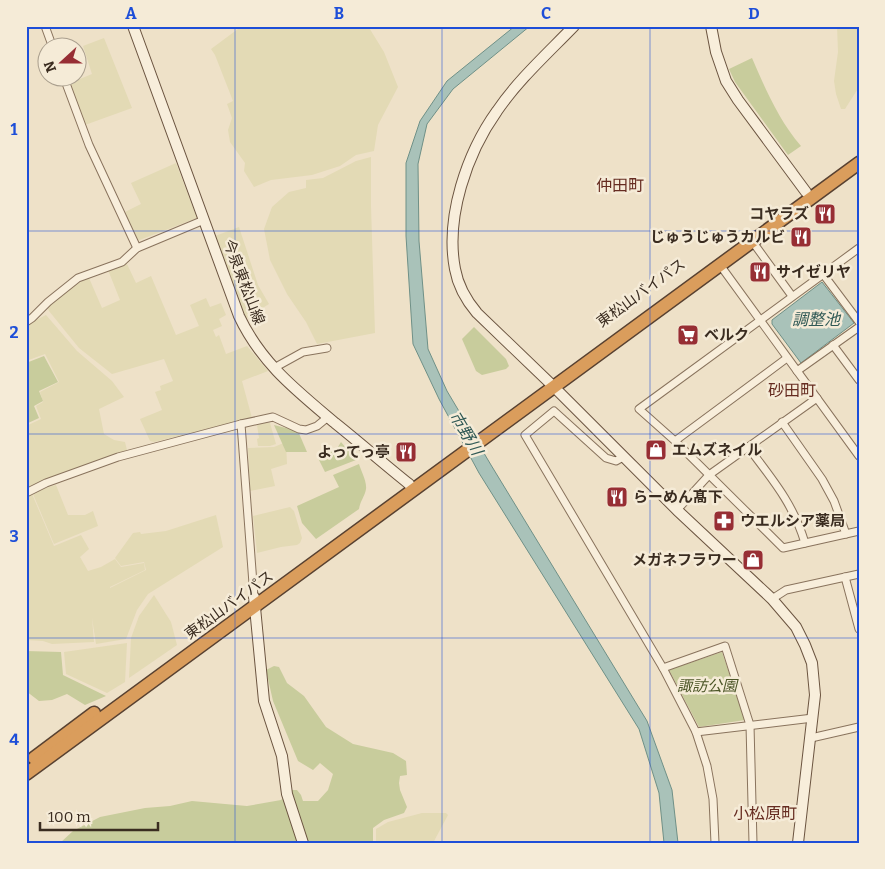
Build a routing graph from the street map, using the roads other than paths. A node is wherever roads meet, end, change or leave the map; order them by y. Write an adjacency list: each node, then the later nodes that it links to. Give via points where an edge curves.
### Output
1 (45, 26): 5 (street)
2 (132, 26): 10 (street, 今泉東松山線)
3 (574, 26): 27 (street, via 512,91 484,132 466,170 453,238 455,271 467,300 476,313)
4 (711, 26): 9 (street, via 726,81)
5 (49, 38)
6 (68, 88): 12 (street, via 89,145)
7 (859, 154): 9 (highway, 東松山バイパス)
8 (859, 164): 11 (highway, 東松山バイパス)
9 (806, 192): 27 (highway, 東松山バイパス)
10 (204, 220): 12 (street); 24 (street, 今泉東松山線, via 241,320)
11 (752, 241): 14 (highway, 東松山バイパス); 16 (street)
12 (137, 248): 18 (street, via 122,262 78,278)
13 (859, 248): 15 (street)
14 (720, 266): 17 (street); 27 (highway, 東松山バイパス)
15 (823, 274): 16 (street); 19 (street)
16 (792, 296): 17 (street)
17 (760, 320): 23 (street); 32 (street, via 639,409)
18 (26, 322)
19 (859, 322)
20 (859, 327): 21 (street)
21 (833, 345): 25 (street); 26 (street)
22 (327, 348): 24 (street, via 303,352)
23 (787, 358): 25 (street); 32 (street)
24 (274, 368): 29 (street, 今泉東松山線)
25 (797, 371): 28 (street)
26 (858, 378)
27 (551, 384): 35 (street); 37 (highway, 東松山バイパス)
28 (817, 398): 30 (street); 34 (street)
29 (328, 416): 31 (street, via 317,426 306,430 273,416); 37 (street, 今泉東松山線)
30 (782, 422): 33 (street); 41 (street, via 822,479)
31 (240, 424): 38 (street, via 118,457); 46 (street)
32 (675, 441): 36 (street)
33 (748, 447): 36 (street); 42 (street, via 787,499)
34 (859, 456)
35 (623, 457): 39 (street); 48 (street, via 616,461 606,458 554,411 525,436)
36 (709, 475): 39 (street); 42 (street, via 783,548)
37 (411, 487): 46 (highway, 東松山バイパス)
38 (26, 493)
39 (677, 510): 45 (street)
40 (859, 531): 41 (street)
41 (846, 534): 42 (street)
42 (805, 542)
43 (859, 574): 44 (street)
44 (845, 577): 45 (street, via 786,590); 47 (street)
45 (772, 599): 49 (street, via 796,627 808,652 815,685)
46 (254, 601): 54 (highway, 東松山バイパス); 55 (highway, 東松山バイパス); 56 (street, via 264,701 282,756 287,794)
47 (859, 629)
48 (663, 668): 50 (street, via 725,646); 52 (street)
49 (813, 718): 50 (street); 53 (street)
50 (750, 725): 52 (street); 58 (street)
51 (859, 727): 53 (street)
52 (696, 732): 57 (street, via 713,799)
53 (811, 738): 59 (street)
54 (26, 764)
55 (26, 774)
56 (303, 843)
57 (715, 843)
58 (753, 843)
59 (798, 843)

